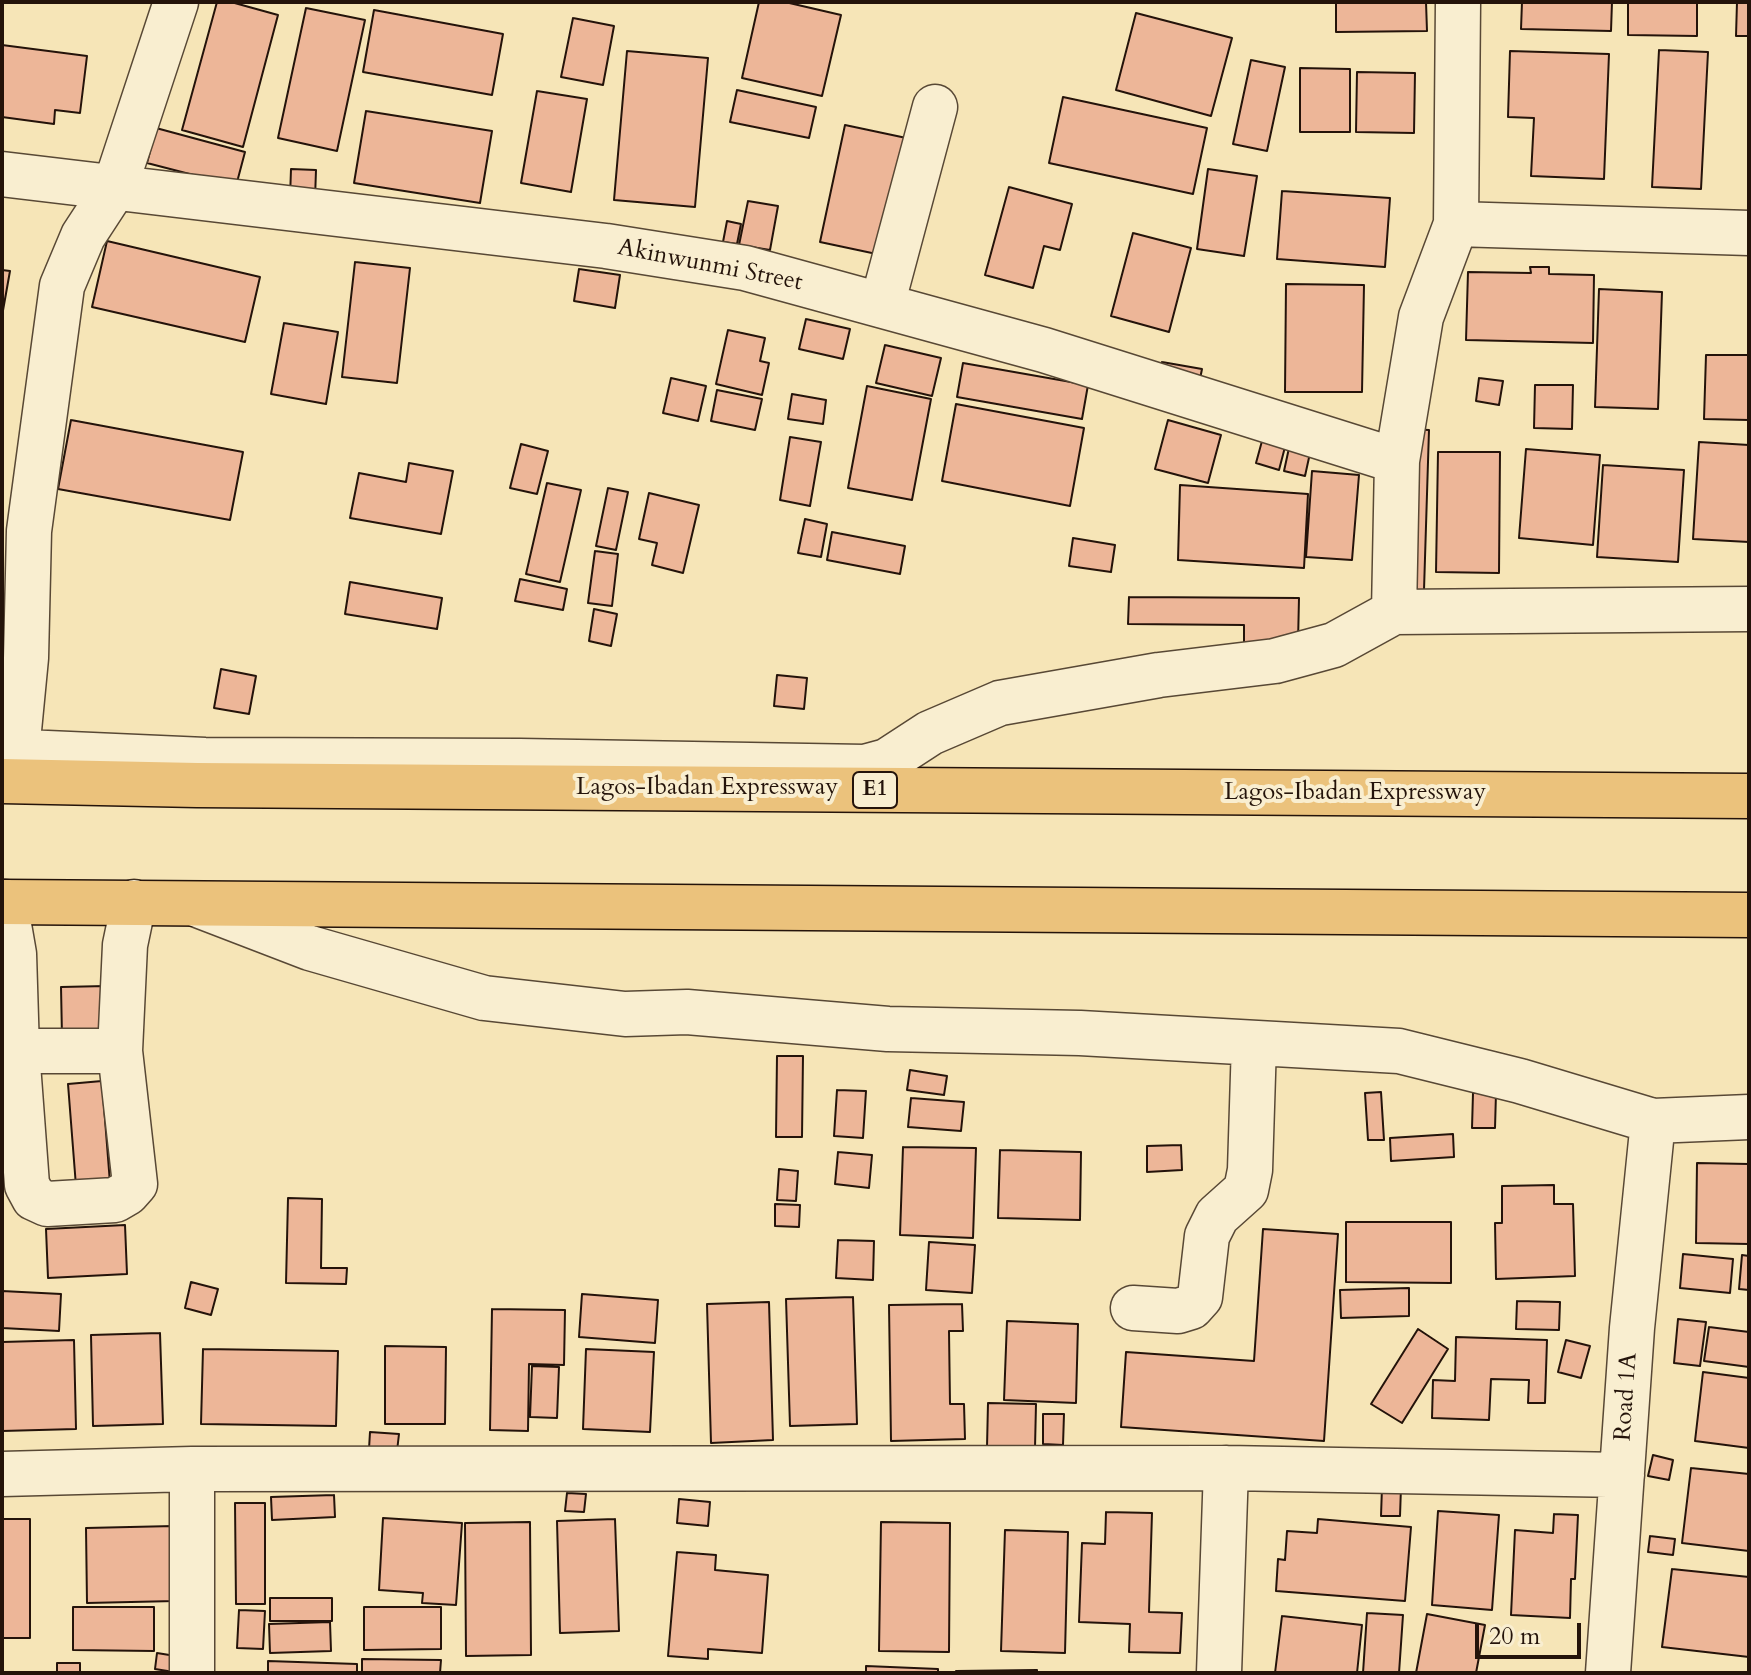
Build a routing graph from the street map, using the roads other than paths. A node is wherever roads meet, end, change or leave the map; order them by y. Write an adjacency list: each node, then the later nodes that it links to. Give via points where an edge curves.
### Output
1 (176, 2): 5 (street)
2 (1458, 2): 6 (street)
3 (935, 107): 8 (street)
4 (2, 174): 5 (street, Akinwunmi Street)
5 (115, 187): 8 (street, Akinwunmi Street, via 606,246 745,268); 12 (street, via 83,236 62,286 29,531 26,658)
6 (1456, 224): 7 (street); 9 (street, via 1421,317)
7 (1749, 233)
8 (882, 305): 9 (street, Akinwunmi Street)
9 (1397, 461): 11 (street)
10 (1749, 609): 11 (street)
11 (1394, 612): 12 (street, via 1334,645 1275,661 1000,703 930,733 887,761 865,767)
12 (7, 761): 13 (highway, Lagos-Ibadan Expressway / E1, via 197,785)
13 (1749, 796)
14 (4, 902): 15 (highway); 19 (street, via 14,954)
15 (134, 902): 16 (highway); 20 (street, via 125,945)
16 (193, 902): 17 (highway); 18 (street, via 310,948 484,998 625,1014 687,1012 888,1029)
17 (1749, 915)
18 (1254, 1043): 22 (street, via 1399,1051); 23 (street, via 1246,1190 1217,1216 1207,1236 1200,1297 1178,1311)
19 (17, 1051): 20 (street); 20 (street, via 27,1185 34,1198 47,1204 115,1200 135,1184)
20 (120, 1051)
21 (1749, 1117): 22 (street)
22 (1653, 1121): 27 (street, Road 1A)
23 (1133, 1308)
24 (1226, 1468): 25 (street); 27 (street); 29 (street)
25 (192, 1469): 26 (street); 28 (street)
26 (2, 1474)
27 (1622, 1475): 30 (street, Road 1A)
28 (192, 1673)
29 (1219, 1673)
30 (1608, 1673)

